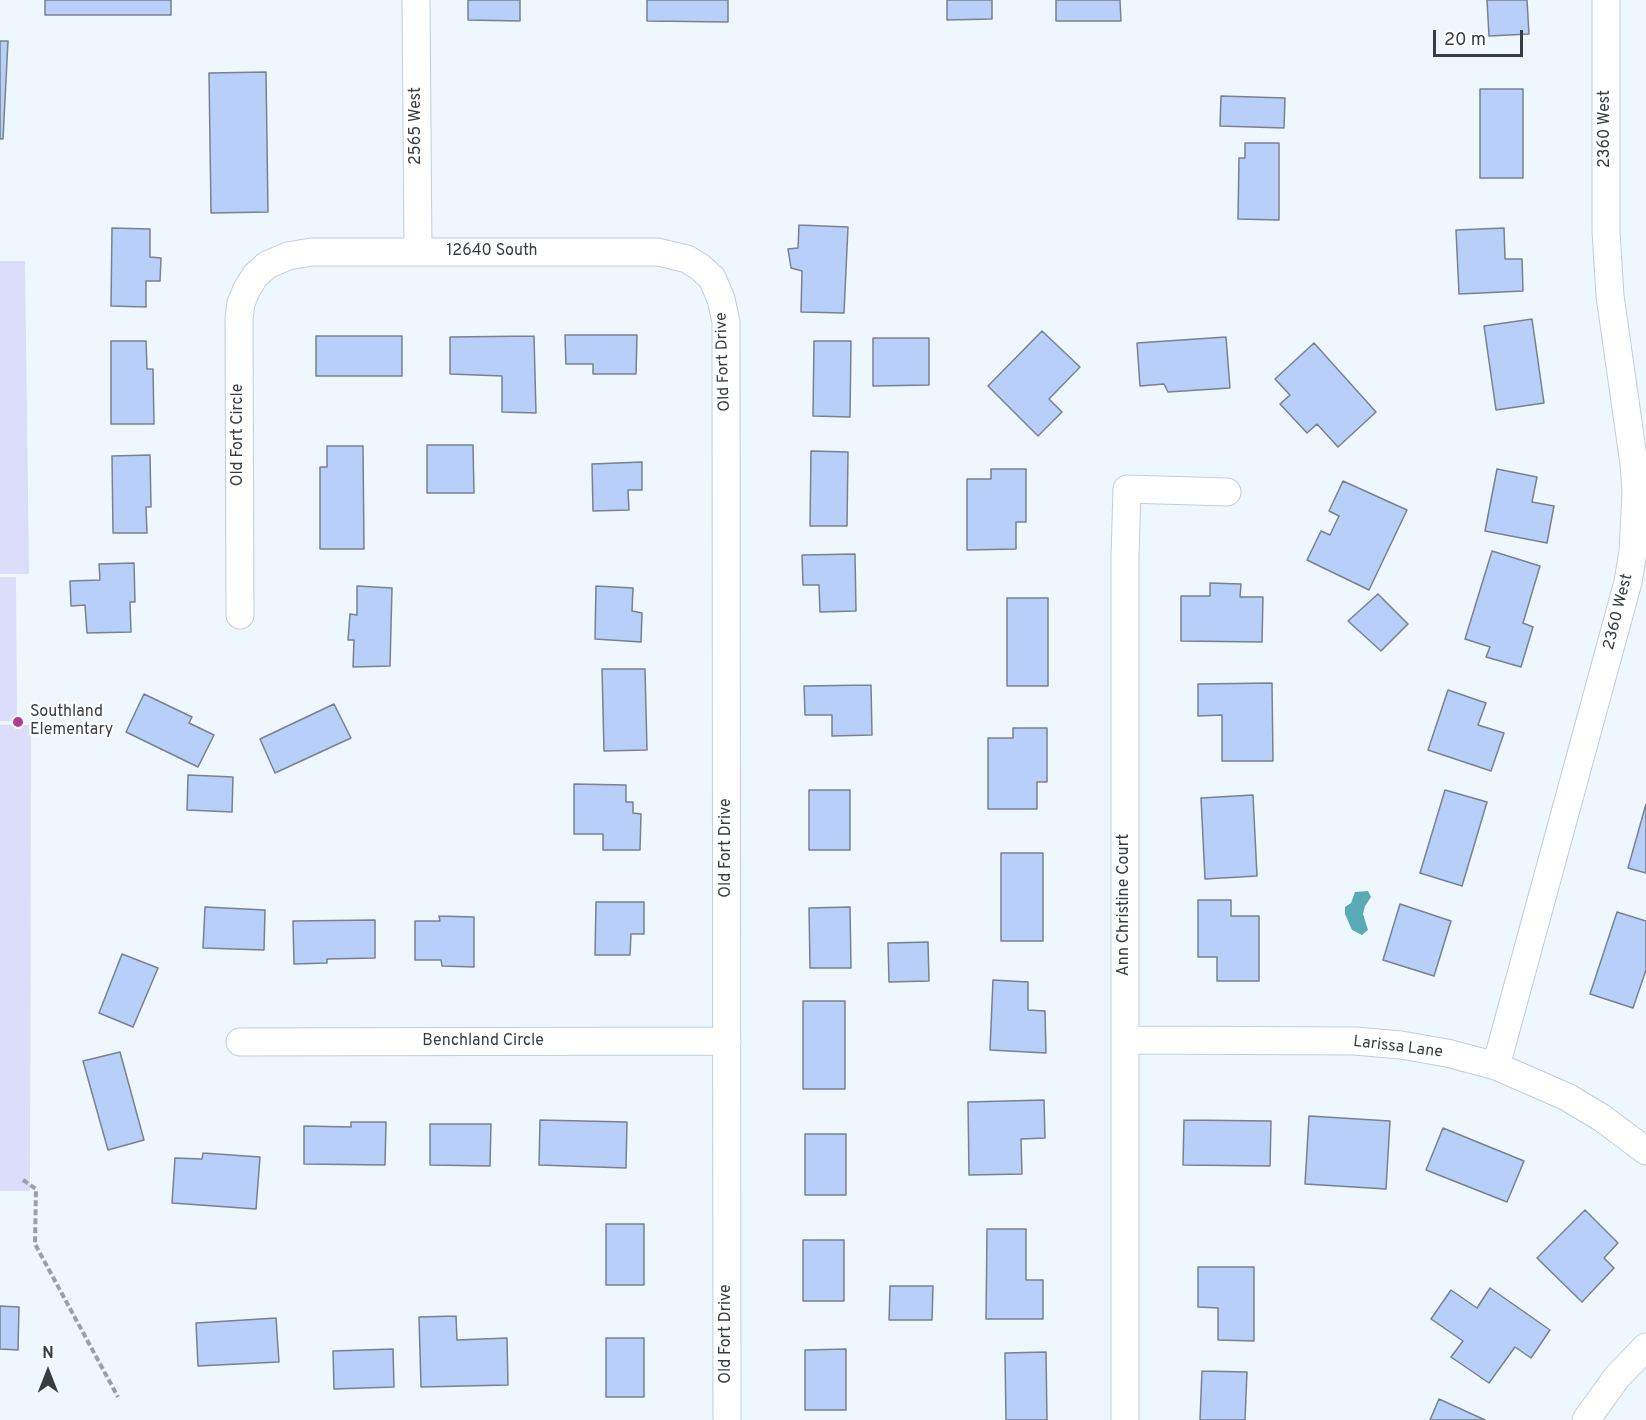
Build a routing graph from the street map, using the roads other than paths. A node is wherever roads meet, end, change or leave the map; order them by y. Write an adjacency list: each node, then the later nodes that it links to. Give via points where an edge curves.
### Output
1 (416, 0): 3 (street, 2565 West)
2 (1606, 0): 11 (street, 2360 West, via 1606,231 1611,307 1634,464 1633,552)
3 (418, 252): 4 (street, 12640 South, via 311,252); 5 (street, 12640 South, via 658,252 687,259)
4 (267, 265): 7 (street, Old Fort Circle, via 247,289 239,319)
5 (712, 278): 9 (street, Old Fort Drive, via 726,322)
6 (1227, 492): 8 (street, Ann Christine Court, via 1127,489)
7 (240, 615)
8 (1125, 1040): 11 (street, Larissa Lane, via 1355,1041 1447,1053); 15 (street, Ann Christine Court)
9 (727, 1041): 10 (street, Benchland Circle); 14 (street, Old Fort Drive)
10 (240, 1042)
11 (1496, 1066): 12 (street, Larissa Lane, via 1567,1097)
12 (1646, 1151)
13 (1646, 1347): 16 (street, via 1617,1377)
14 (727, 1420)
15 (1125, 1420)
16 (1586, 1420)

